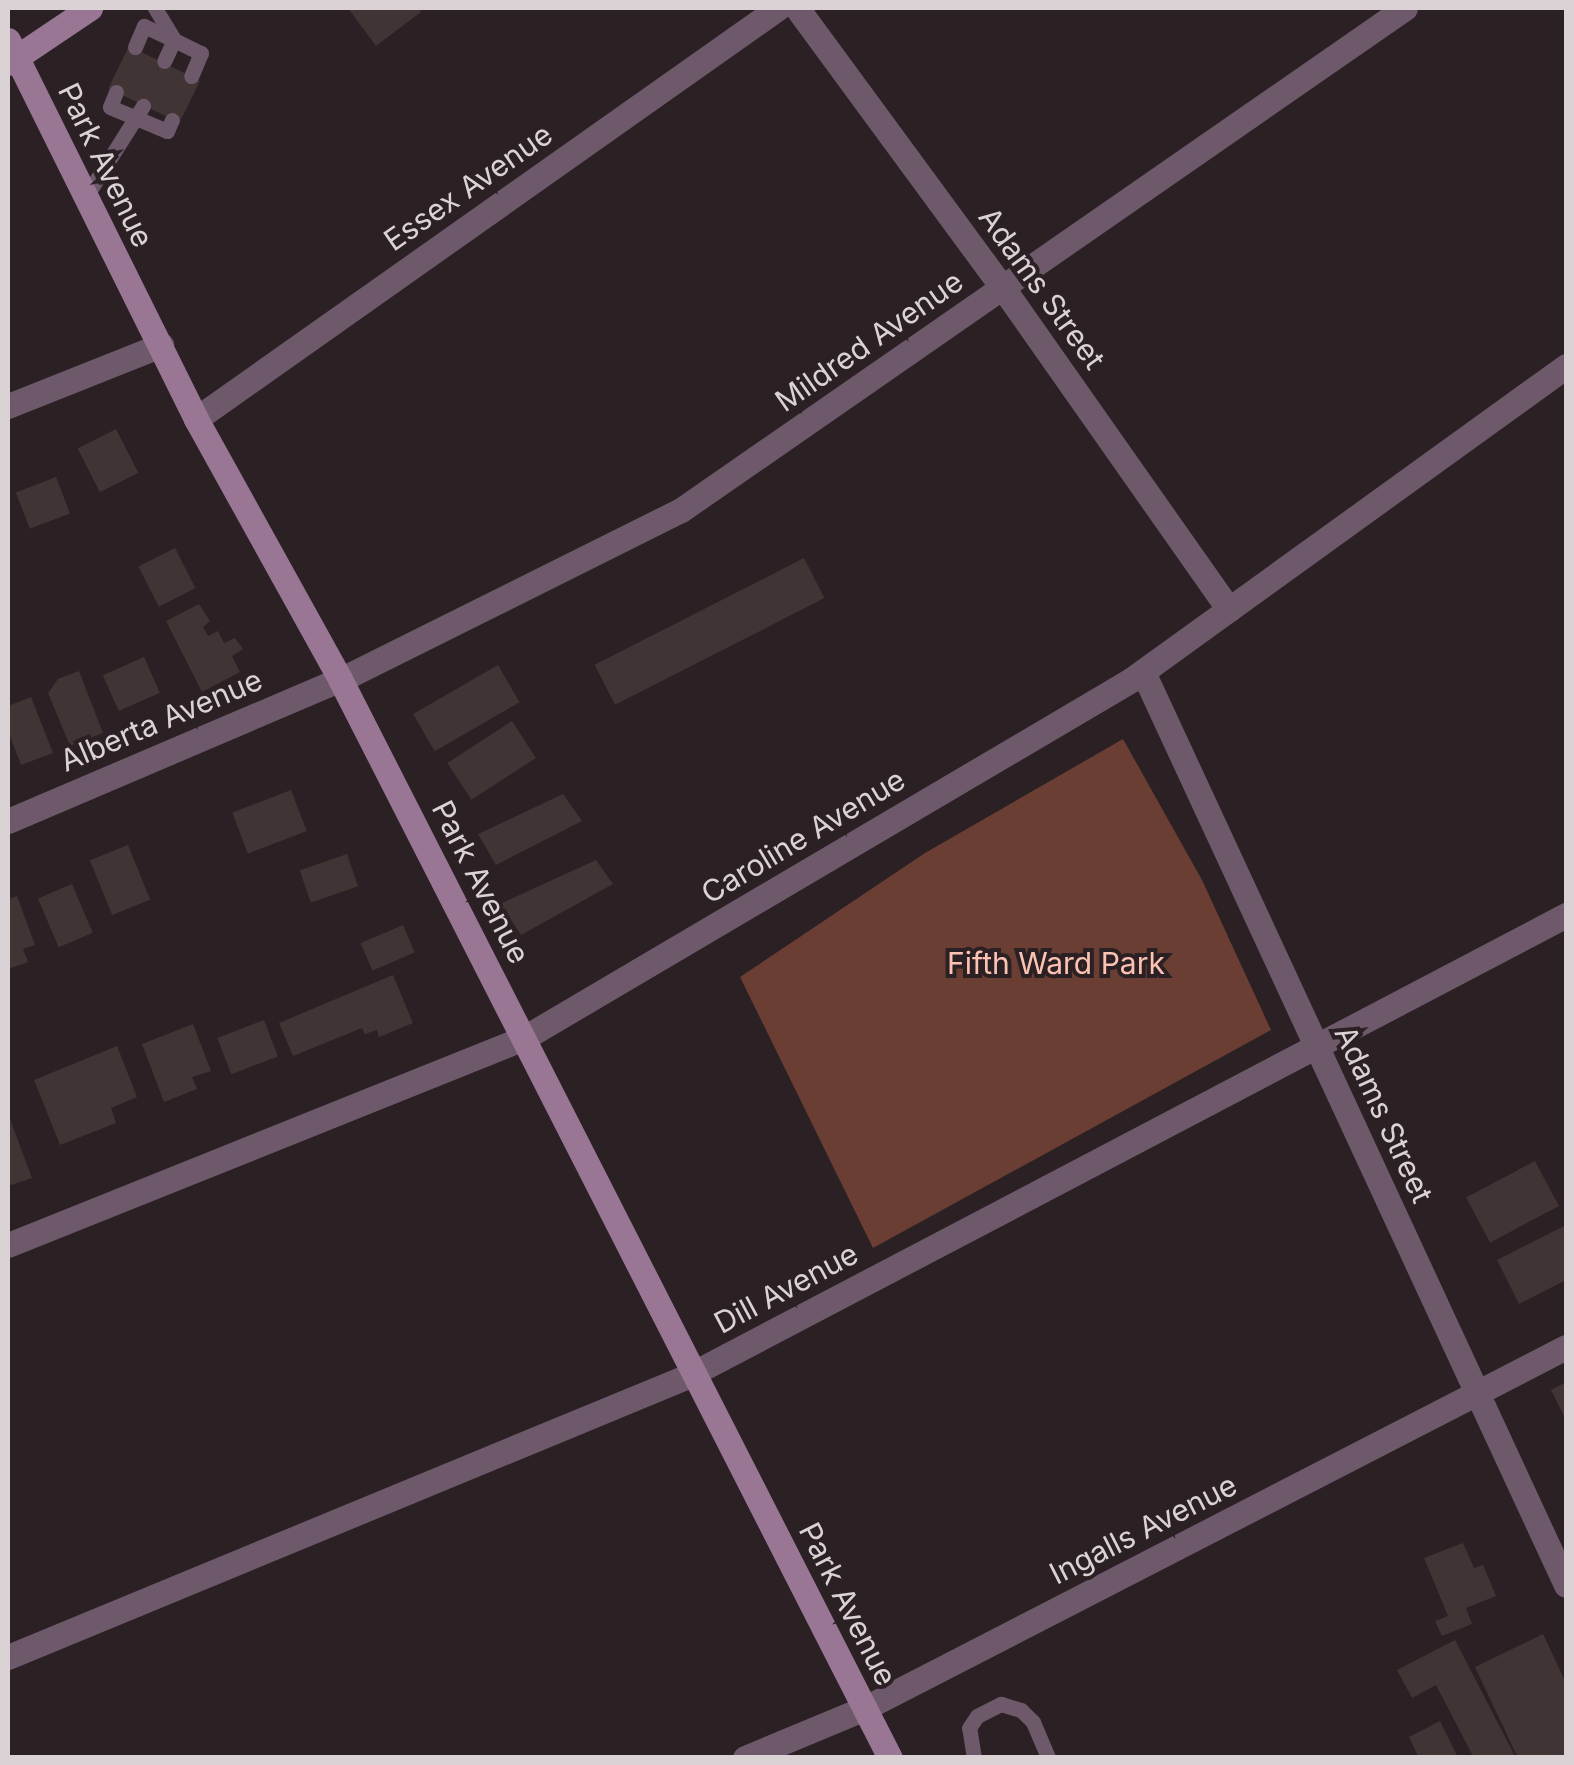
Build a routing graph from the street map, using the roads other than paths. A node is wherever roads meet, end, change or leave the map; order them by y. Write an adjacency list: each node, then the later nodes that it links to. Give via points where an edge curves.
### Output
1 (90, 8): 8 (street)
2 (155, 8): 6 (lane)
3 (778, 8): 19 (street, Essex Avenue)
4 (797, 8): 15 (street, Adams Street)
5 (1405, 8): 15 (street, Mildred Avenue)
6 (174, 40): 7 (lane, via 144,26); 9 (lane); 10 (lane, via 202,53)
7 (135, 47)
8 (11, 53): 14 (street, Park Avenue)
9 (164, 61)
10 (192, 76)
11 (116, 92): 12 (lane, via 110,107)
12 (140, 112): 13 (lane, via 167,131); 14 (lane)
13 (172, 120)
14 (85, 198): 16 (street, Park Avenue)
15 (1003, 288): 20 (street, Adams Street); 22 (street, Mildred Avenue, via 681,510)
16 (161, 345): 18 (street); 19 (street, Park Avenue)
17 (1566, 366): 20 (street, Caroline Avenue)
18 (8, 406)
19 (196, 419): 22 (street, Park Avenue)
20 (1229, 610): 21 (street, Caroline Avenue)
21 (1143, 672): 25 (street, Caroline Avenue); 26 (street, Adams Street)
22 (340, 679): 23 (street, Alberta Avenue); 25 (street, Park Avenue)
23 (8, 821)
24 (1566, 915): 26 (street, Dill Avenue)
25 (524, 1038): 27 (street, Caroline Avenue); 29 (street, Park Avenue)
26 (1317, 1047): 29 (street, Dill Avenue); 30 (street, Adams Street)
27 (8, 1245)
28 (1566, 1347): 30 (street, Ingalls Avenue)
29 (694, 1372): 32 (street, Dill Avenue); 33 (street, Park Avenue)
30 (1478, 1393): 31 (street, Adams Street); 33 (street, Ingalls Avenue)
31 (1566, 1584)
32 (8, 1657)
33 (865, 1708): 34 (street, Ingalls Avenue); 35 (street, Park Avenue)
34 (744, 1758)
35 (890, 1758)
36 (974, 1758): 37 (lane, via 969,1728 1001,1704 1032,1722)
37 (1048, 1758)

